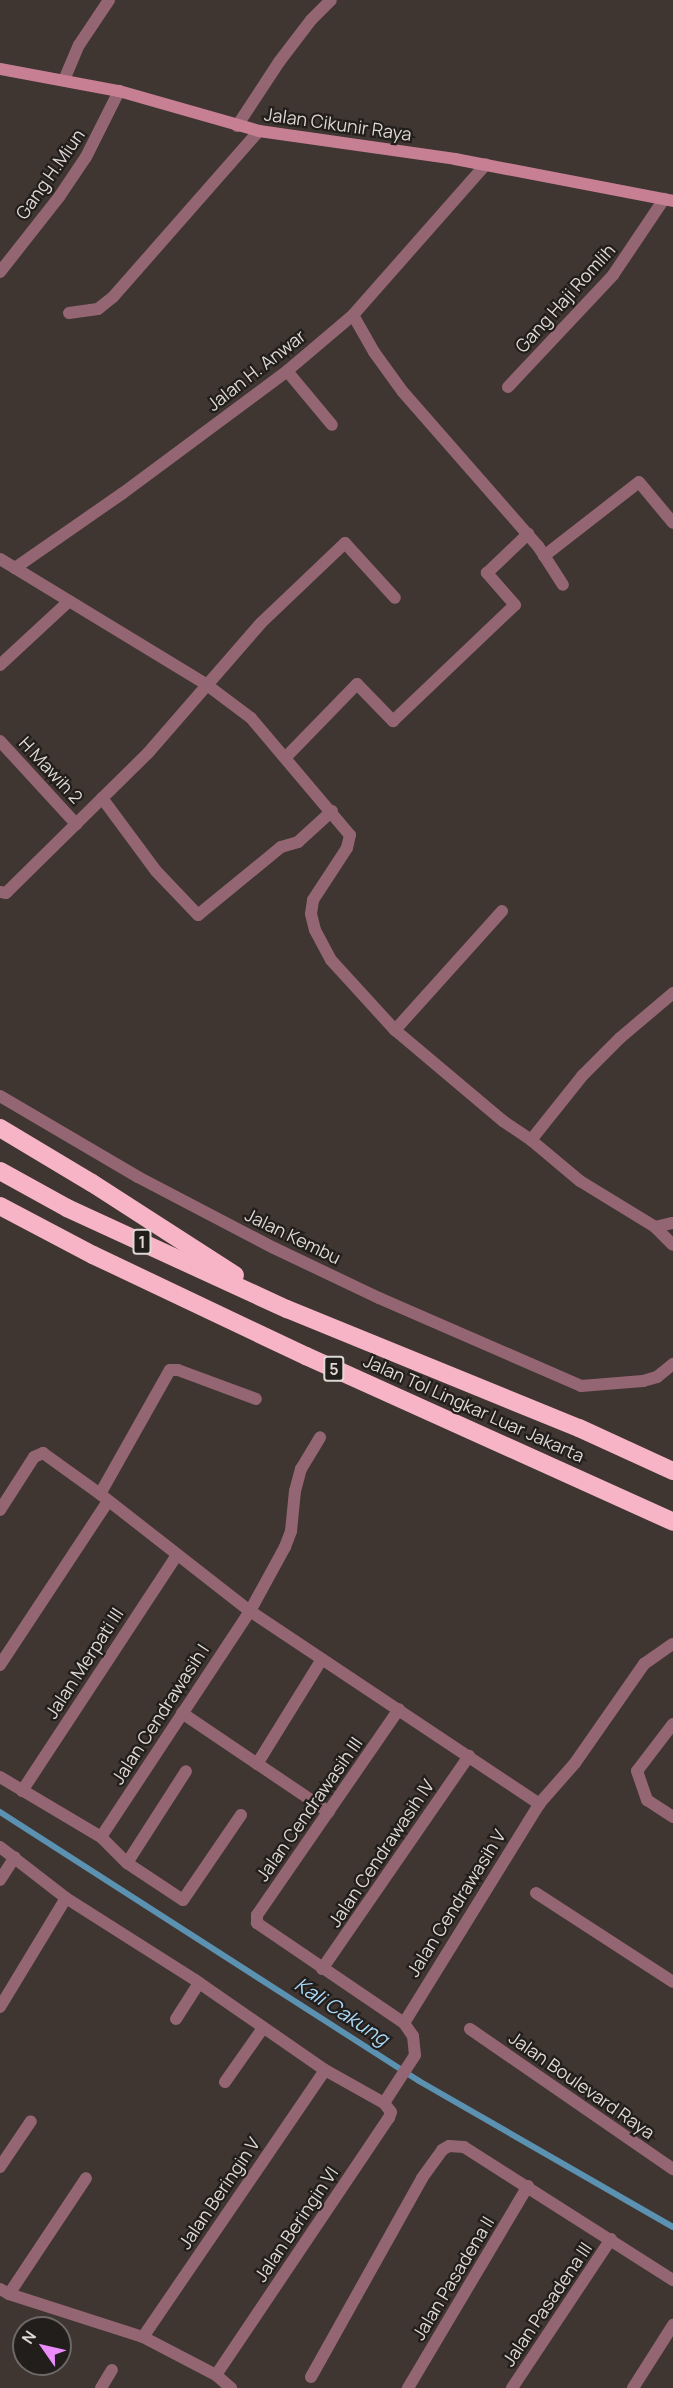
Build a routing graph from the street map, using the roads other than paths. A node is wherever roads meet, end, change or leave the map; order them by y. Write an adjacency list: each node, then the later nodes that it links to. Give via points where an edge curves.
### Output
1 (109, 0): 4 (street, via 79,45)
2 (331, 0): 6 (street, via 285,54)
3 (0, 69): 4 (street, Jalan Cikunir Raya)
4 (64, 80): 5 (street, Jalan Cikunir Raya)
5 (119, 91): 6 (street, Jalan Cikunir Raya); 10 (street, Gang H.Miun, via 86,157)
6 (237, 126): 7 (street, Jalan Cikunir Raya)
7 (259, 131): 8 (street, Jalan Cikunir Raya); 11 (street, via 113,297 98,309)
8 (486, 164): 9 (street, Jalan Cikunir Raya); 12 (street, Jalan H. Anwar)
9 (668, 200): 14 (street, Gang Haji Romlih, via 613,275)
10 (0, 272)
11 (69, 313)
12 (353, 315): 13 (street, Jalan H. Anwar); 17 (street, via 403,392)
13 (287, 371): 15 (street); 20 (street, Jalan H. Anwar)
14 (508, 387)
15 (332, 425)
16 (673, 523): 18 (street, via 639,482)
17 (528, 534): 18 (street); 27 (street, via 487,573 515,605 393,722 357,684)
18 (544, 556): 21 (street)
19 (0, 559): 20 (street)
20 (15, 568): 23 (street)
21 (563, 585)
22 (395, 598): 25 (street, via 345,543 261,623)
23 (69, 601): 24 (street); 25 (street)
24 (0, 665)
25 (207, 685): 27 (street, via 250,718); 28 (street, via 175,725)
26 (0, 741): 30 (street, H Mawih 2)
27 (286, 757): 29 (street)
28 (102, 798): 29 (street, via 156,871 198,915 281,847 298,842); 30 (street)
29 (332, 811): 34 (street, via 350,835 347,848 313,900 315,930 331,960)
30 (76, 824): 31 (street, via 6,893)
31 (0, 892)
32 (502, 911): 34 (street)
33 (673, 993): 37 (street, via 582,1076)
34 (395, 1030): 37 (street)
35 (0, 1096): 44 (street, Jalan Kembu, via 138,1177 274,1248 581,1386 642,1381 657,1377)
36 (0, 1128): 43 (highway)
37 (531, 1140): 41 (street, via 580,1181)
38 (0, 1171): 43 (highway, Jalan Tol Lingkar Luar Jakarta / 1, via 67,1208)
39 (0, 1206): 50 (highway, Jalan Tol Lingkar Luar Jakarta / 5, via 93,1255 306,1356)
40 (673, 1223): 41 (street)
41 (655, 1227): 42 (street)
42 (673, 1245)
43 (287, 1309): 47 (highway, Jalan Tol Lingkar Luar Jakarta / 5, via 579,1428)
44 (673, 1364)
45 (256, 1399): 48 (street, via 170,1370)
46 (320, 1437): 52 (street, Jalan Cendrawasih I, via 301,1469 285,1547)
47 (673, 1471)
48 (104, 1497): 49 (street, via 43,1453 34,1457); 51 (street); 55 (street)
49 (0, 1510)
50 (673, 1522)
51 (177, 1555): 52 (street); 63 (street, Jalan Merpati III)
52 (249, 1611): 54 (street); 57 (street, Jalan Cendrawasih I)
53 (673, 1644): 64 (street, Jalan Cendrawasih V, via 644,1664 575,1763)
54 (322, 1659): 56 (street); 60 (street)
55 (0, 1665)
56 (399, 1709): 59 (street); 65 (street, Jalan Cendrawasih III)
57 (182, 1713): 60 (street); 68 (street, Jalan Cendrawasih I)
58 (673, 1725): 67 (street, via 637,1771 647,1800)
59 (468, 1756): 64 (street); 75 (street, Jalan Cendrawasih IV)
60 (257, 1764): 65 (street)
61 (186, 1771): 71 (street)
62 (0, 1776): 63 (street)
63 (22, 1791): 68 (street)
64 (539, 1804): 80 (street, Jalan Cendrawasih V)
65 (329, 1812): 75 (street, Jalan Cendrawasih III, via 258,1915 257,1923)
66 (241, 1815): 71 (street, via 185,1899)
67 (673, 1817)
68 (100, 1837): 71 (street)
69 (0, 1847): 70 (street)
70 (15, 1857): 72 (street); 74 (street)
71 (123, 1860)
72 (0, 1880)
73 (536, 1893): 76 (street)
74 (66, 1898): 77 (street); 78 (street)
75 (322, 1969): 80 (street)
76 (673, 1982)
77 (199, 1983): 79 (street); 81 (street)
78 (0, 2007)
79 (176, 2019)
80 (404, 2023): 85 (street, via 413,2036 415,2055)
81 (263, 2028): 83 (street); 84 (street)
82 (470, 2029): 88 (street, Jalan Boulevard Raya)
83 (325, 2070): 85 (street); 95 (street, Jalan Beringin V)
84 (225, 2082)
85 (387, 2098): 97 (street, Jalan Beringin VI, via 389,2118)
86 (31, 2121): 87 (street)
87 (0, 2167)
88 (673, 2169)
89 (86, 2178): 93 (street)
90 (528, 2186): 91 (street); 98 (street, via 464,2147 449,2145 441,2150); 101 (street, Jalan Pasadena II)
91 (611, 2239): 92 (street); 102 (street, Jalan Pasadena III)
92 (673, 2280)
93 (5, 2291): 95 (street)
94 (673, 2325): 103 (street)
95 (142, 2337): 97 (street)
96 (112, 2370): 99 (street)
97 (216, 2375): 100 (street)
98 (311, 2377)
99 (101, 2388)
100 (231, 2388)
101 (408, 2388)
102 (512, 2388)
103 (633, 2388)

